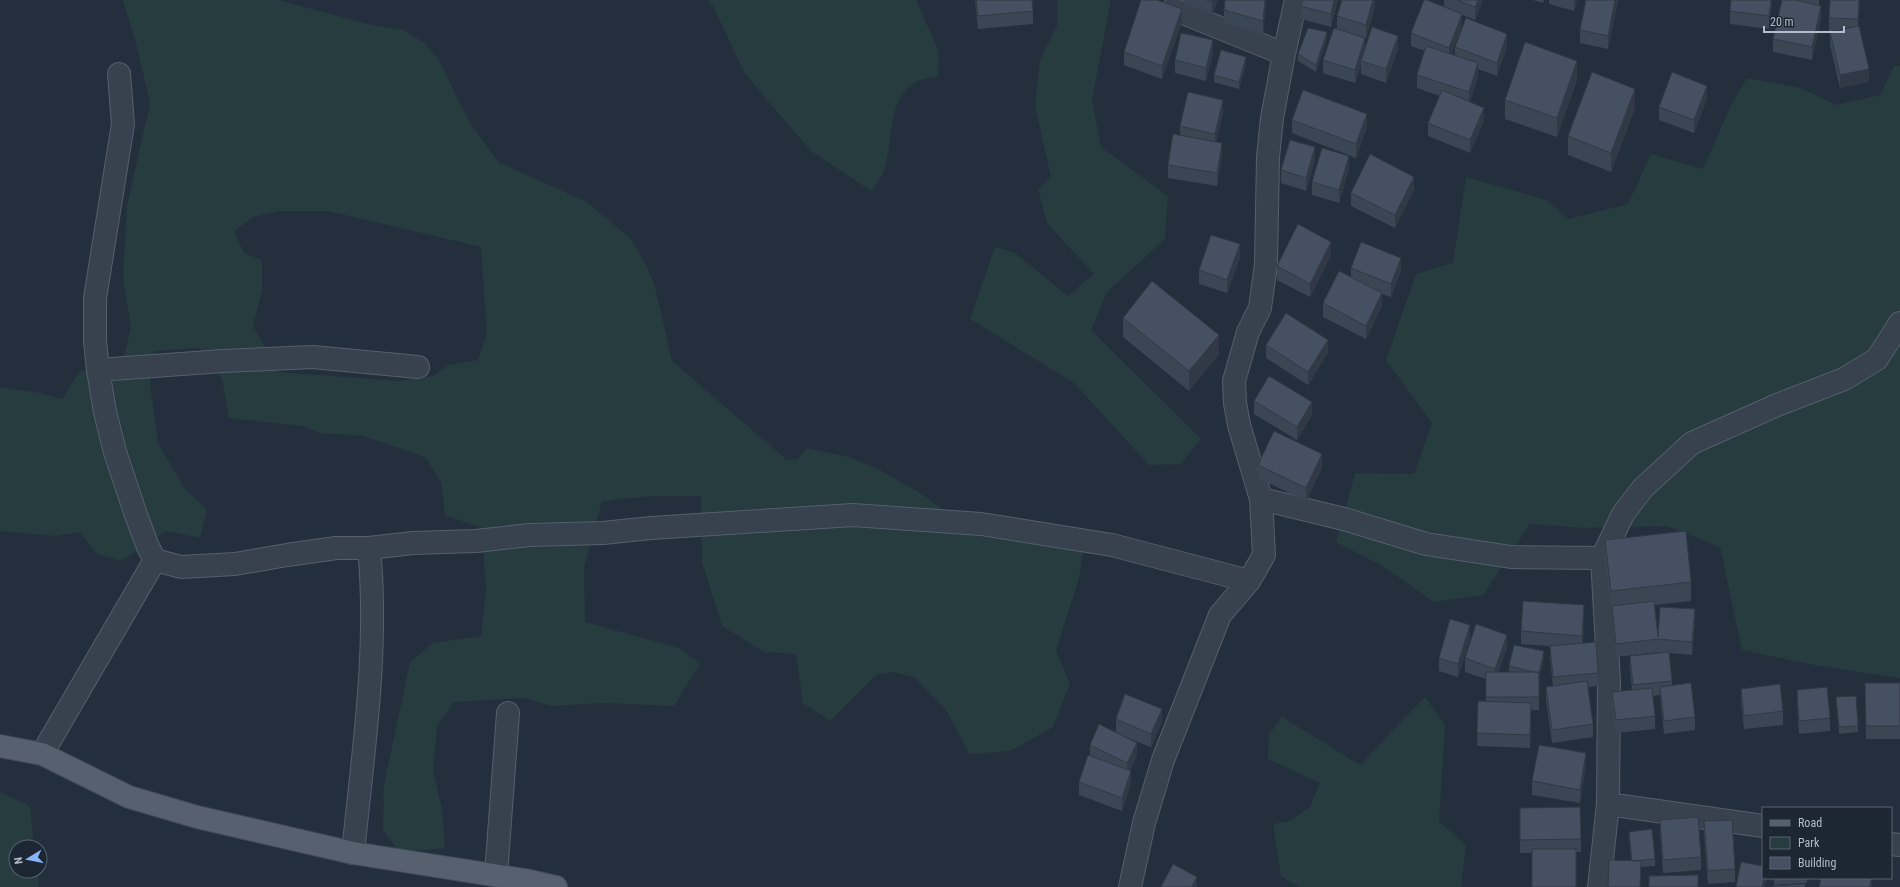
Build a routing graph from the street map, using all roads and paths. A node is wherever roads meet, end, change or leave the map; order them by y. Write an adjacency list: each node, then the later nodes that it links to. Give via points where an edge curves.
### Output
1 (1296, 0): 3 (street)
2 (1173, 9): 3 (street)
3 (1284, 54): 8 (street, via 1272,118 1268,158 1266,264 1260,308 1248,332 1234,380 1239,425)
4 (119, 74): 7 (street, via 122,124 95,298)
5 (1900, 322): 10 (street, via 1877,359 1844,379 1777,405 1692,443 1643,488 1622,514)
6 (418, 367): 7 (street, via 313,357)
7 (98, 370): 11 (street, via 105,412 116,452 136,515)
8 (1261, 499): 10 (street, via 1344,519 1426,544 1511,557); 12 (street, via 1264,555)
9 (369, 548): 11 (street, via 336,548 235,564 181,567); 12 (street, via 530,535 603,533 853,516 981,524 1112,545); 18 (street, via 373,584 370,686)
10 (1602, 558): 16 (street, via 1609,682)
11 (155, 560): 15 (street)
12 (1249, 581): 21 (street, via 1220,615 1163,760 1144,823)
13 (508, 713): 19 (street)
14 (0, 746): 15 (main road)
15 (42, 754): 18 (main road, via 128,797)
16 (1608, 804): 17 (street); 22 (street)
17 (1762, 826)
18 (353, 853): 19 (main road)
19 (496, 875): 20 (main road)
20 (556, 887)
21 (1130, 887)
22 (1599, 887)

